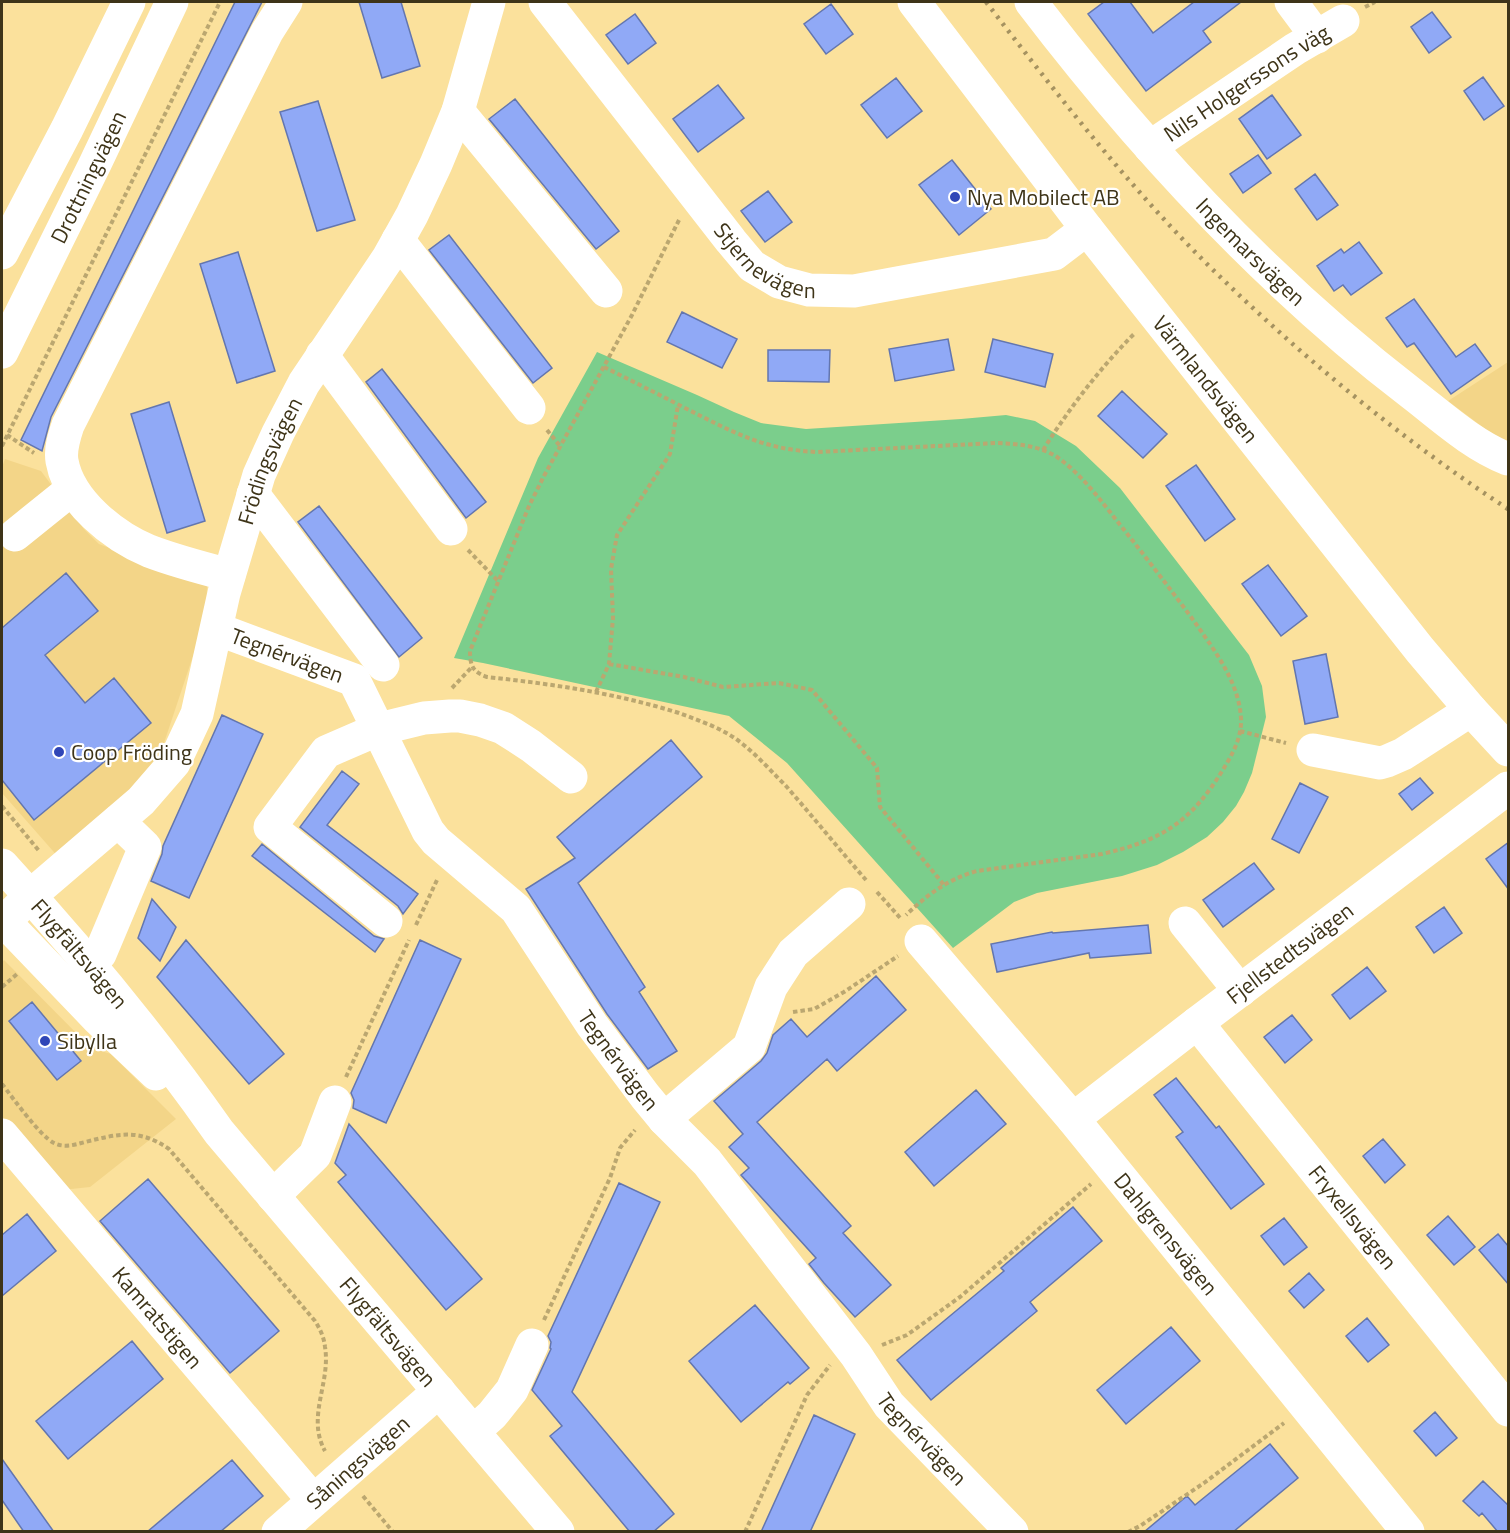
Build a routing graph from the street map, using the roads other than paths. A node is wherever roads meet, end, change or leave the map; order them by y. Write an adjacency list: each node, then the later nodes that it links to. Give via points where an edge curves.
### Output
1 (129, 2): 13 (street, Drottningvägen)
2 (172, 2): 15 (street, Drottningvägen)
3 (286, 2): 19 (street, via 267,32 68,425 61,460)
4 (489, 2): 9 (street, Frödingsvägen)
5 (545, 2): 11 (street, Stjernevägen, via 731,241 752,266 779,282 809,290 854,291 1054,254)
6 (914, 2): 11 (street, Värmlandsvägen)
7 (1031, 2): 10 (street, Ingemarsvägen)
8 (1291, 2): 10 (street, Nils Holgerssons väg, via 1330,29)
9 (458, 111): 12 (street, Frödingsvägen); 14 (street)
10 (1150, 147): 18 (street, Ingemarsvägen, via 1197,199 1318,316 1473,440)
11 (1087, 229): 26 (street, Värmlandsvägen)
12 (398, 240): 16 (street, Frödingsvägen); 17 (street)
13 (2, 253)
14 (606, 291)
15 (2, 352)
16 (322, 355): 20 (street, Frödingsvägen, via 278,433); 21 (street)
17 (529, 408)
18 (1509, 459)
19 (72, 489): 22 (street); 23 (street, via 96,517 129,541 177,561)
20 (253, 494): 23 (street, Frödingsvägen); 25 (street)
21 (451, 529)
22 (15, 535)
23 (229, 575): 24 (street, Frödingsvägen)
24 (217, 629): 27 (street, Tegnérvägen, via 354,680); 32 (street, Frödingsvägen, via 197,714 174,763)
25 (383, 665)
26 (1471, 711): 28 (street, via 1403,754 1380,763); 29 (street, Värmlandsvägen)
27 (378, 729): 30 (street, via 424,718 480,720 503,728); 36 (street, via 326,752 270,827); 44 (street, Tegnérvägen, via 428,831 516,909 592,1025)
28 (1313, 750)
29 (1509, 750)
30 (571, 777)
31 (1509, 788): 41 (street, Fjellstedtsvägen)
32 (118, 821): 34 (street, Frödingsvägen); 40 (street, via 145,847)
33 (2, 865): 34 (street, Flygfältsvägen)
34 (30, 896): 37 (street, Frödingsvägen); 46 (street, Flygfältsvägen, via 154,1044)
35 (849, 904): 44 (street, via 793,953 771,987 749,1047)
36 (386, 921)
37 (2, 922): 46 (street, Flygfältsvägen)
38 (1185, 923): 41 (street)
39 (911, 930): 45 (street, Dahlgrensvägen)
40 (100, 954)
41 (1240, 991): 42 (street, Fjellstedtsvägen)
42 (1197, 1023): 45 (street, Fjellstedtsvägen); 51 (street, Fryxellsvägen)
43 (335, 1102): 48 (street, via 315,1155)
44 (664, 1119): 56 (street, Tegnérvägen, via 706,1162 851,1349 889,1405)
45 (1073, 1119): 57 (street, Dahlgrensvägen)
46 (219, 1132): 48 (street, Flygfältsvägen)
47 (2, 1135): 53 (street, Kamratstigen)
48 (273, 1196): 50 (street, Flygfältsvägen)
49 (532, 1345): 52 (street, via 512,1390)
50 (439, 1391): 52 (street, Flygfältsvägen); 53 (street, Såningsvägen)
51 (1509, 1410)
52 (474, 1431): 55 (street, Flygfältsvägen)
53 (314, 1500): 54 (street, Såningsvägen)
54 (278, 1532)
55 (558, 1532)
56 (1012, 1532)
57 (1408, 1532)

